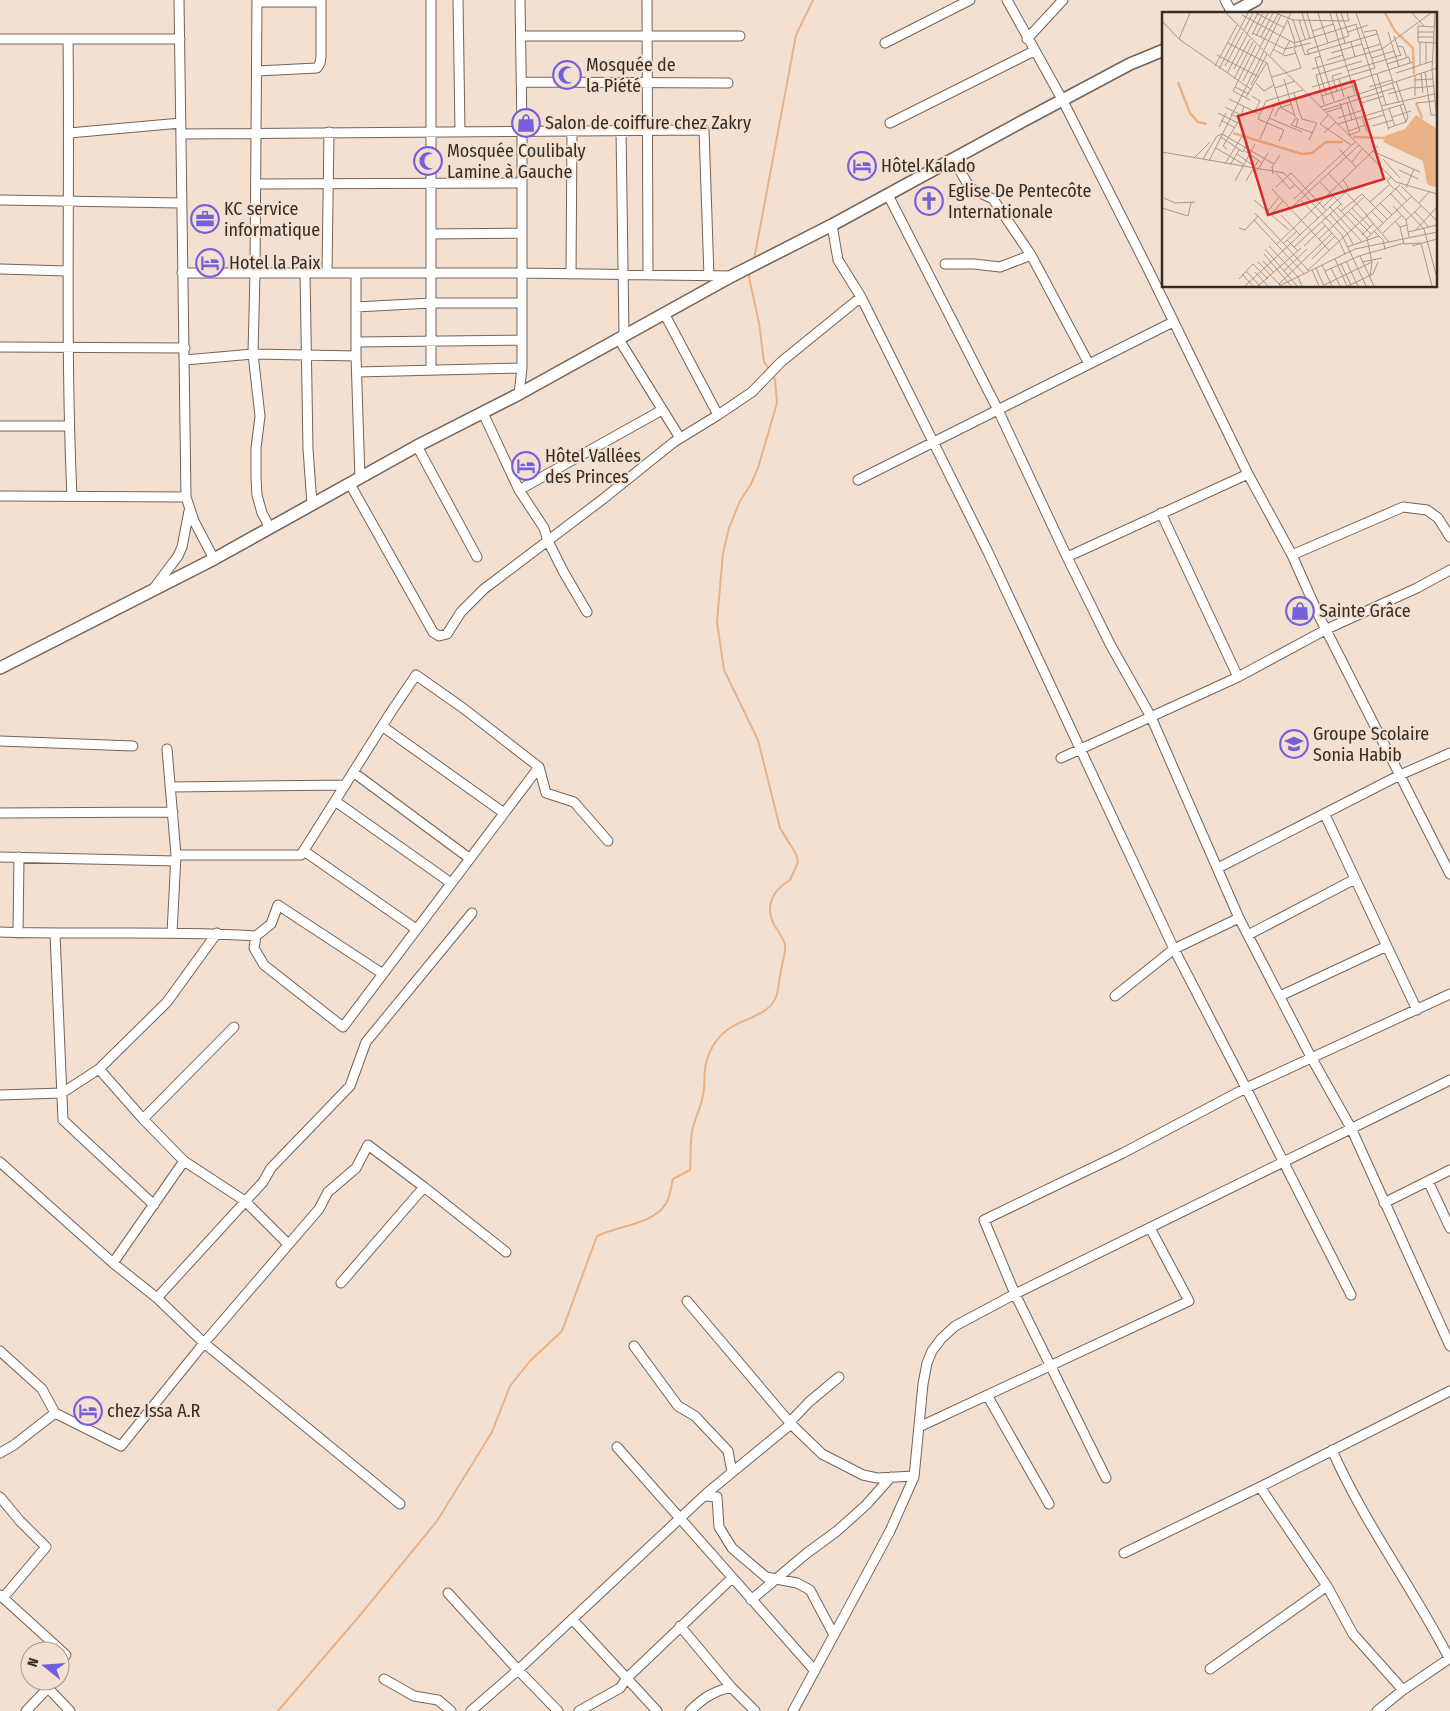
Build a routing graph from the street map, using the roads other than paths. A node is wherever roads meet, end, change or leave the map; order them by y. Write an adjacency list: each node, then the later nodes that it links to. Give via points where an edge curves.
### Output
1 (179, 0): 19 (street)
2 (431, 0): 38 (street)
3 (458, 0): 33 (street)
4 (520, 0): 15 (street)
5 (646, 0): 14 (street)
6 (970, 0): 21 (street)
7 (1007, 0): 20 (street)
8 (1063, 0): 20 (street)
9 (1247, 0): 13 (main road)
10 (1256, 0): 13 (main road)
11 (257, 1): 12 (street); 26 (street)
12 (321, 1): 26 (street, via 321,57 317,68)
13 (1226, 9)
14 (647, 35): 15 (street); 16 (street); 28 (street)
15 (521, 36): 27 (street)
16 (740, 36)
17 (0, 39): 18 (street)
18 (68, 39): 19 (street); 41 (street)
19 (180, 39): 31 (street)
20 (1027, 39): 23 (street)
21 (885, 43)
22 (1162, 46): 25 (main road)
23 (1034, 51): 30 (street); 32 (street)
24 (1162, 51): 25 (main road)
25 (1130, 64): 30 (main road)
26 (257, 70): 39 (street)
27 (521, 82): 28 (street); 34 (street)
28 (647, 82): 29 (street); 37 (street)
29 (728, 83)
30 (1063, 101): 43 (main road); 76 (street)
31 (181, 123): 41 (street); 42 (street)
32 (890, 123)
33 (460, 130): 34 (street); 38 (street)
34 (522, 130): 35 (street); 45 (street)
35 (572, 130): 36 (street); 66 (street)
36 (621, 130): 37 (street); 67 (street)
37 (648, 130): 68 (street); 69 (street, via 704,130)
38 (431, 131): 40 (street); 44 (street)
39 (256, 132): 40 (street); 42 (street); 46 (street)
40 (329, 132): 47 (street)
41 (69, 133): 50 (street)
42 (181, 134): 51 (street)
43 (953, 159): 48 (main road); 55 (street, via 970,188 993,199)
44 (431, 183): 45 (street); 47 (street); 53 (street)
45 (522, 183): 54 (street)
46 (256, 184): 47 (street); 59 (street)
47 (328, 184): 61 (street)
48 (888, 195): 52 (main road); 94 (street)
49 (0, 200): 50 (street)
50 (68, 201): 51 (street); 58 (street)
51 (181, 203): 62 (street)
52 (832, 226): 70 (main road); 71 (street, via 838,260)
53 (431, 234): 54 (street); 64 (street)
54 (522, 234): 65 (street)
55 (1031, 255): 56 (street, via 1000,267); 88 (street)
56 (945, 264)
57 (0, 269): 58 (street)
58 (67, 271): 82 (street)
59 (255, 272): 60 (street); 62 (street); 84 (street)
60 (305, 272): 61 (street); 85 (street)
61 (327, 272): 63 (street)
62 (182, 273): 83 (street)
63 (356, 273): 64 (street); 74 (street)
64 (431, 273): 65 (street); 72 (street)
65 (521, 273): 66 (street); 73 (street)
66 (571, 274): 67 (street)
67 (622, 274): 68 (street); 77 (street)
68 (648, 274): 69 (street)
69 (709, 276): 70 (street)
70 (732, 276): 75 (main road)
71 (861, 297): 96 (street, via 781,362 752,392); 100 (street)
72 (431, 303): 73 (street); 74 (street); 78 (street)
73 (521, 303): 79 (street)
74 (356, 307): 80 (street)
75 (664, 313): 77 (main road); 96 (street)
76 (1174, 322): 88 (street); 102 (street)
77 (621, 336): 92 (main road); 93 (street)
78 (431, 340): 79 (street); 80 (street); 90 (street)
79 (522, 340): 89 (street)
80 (356, 342): 86 (street)
81 (0, 347): 82 (street)
82 (69, 347): 83 (street); 98 (street)
83 (185, 348): 87 (street)
84 (253, 354): 85 (street); 87 (street); 112 (street, via 260,406 256,448 257,495)
85 (306, 356): 86 (street); 109 (street)
86 (356, 356): 91 (street)
87 (185, 360): 108 (street)
88 (1089, 364): 94 (street)
89 (522, 368): 90 (street); 92 (street)
90 (431, 370): 91 (street)
91 (356, 372): 104 (street)
92 (519, 394): 95 (main road)
93 (662, 410): 99 (street); 105 (street)
94 (998, 410): 100 (street); 117 (street)
95 (483, 413): 101 (main road); 105 (street)
96 (718, 415): 99 (street)
97 (0, 426): 98 (street)
98 (68, 426): 107 (street)
99 (680, 438): 114 (street)
100 (933, 442): 103 (street); 130 (street)
101 (416, 446): 104 (main road); 115 (street)
102 (1248, 474): 111 (street); 116 (street)
103 (858, 480)
104 (355, 482): 109 (main road); 114 (street, via 427,622 439,636 447,634 461,612 484,589)
105 (520, 490): 114 (street, via 544,528)
106 (0, 496): 107 (street)
107 (72, 496): 108 (street)
108 (186, 497): 110 (street)
109 (312, 504): 112 (main road)
110 (190, 508): 118 (street); 120 (street, via 180,552)
111 (1161, 513): 117 (street); 124 (street)
112 (270, 528): 118 (main road)
113 (1450, 537): 116 (street, via 1438,518 1427,510 1403,507)
114 (548, 541): 121 (street)
115 (477, 556)
116 (1292, 556): 122 (street)
117 (1067, 557): 125 (street)
118 (214, 558): 120 (main road)
119 (1450, 570): 122 (street)
120 (152, 591): 123 (main road)
121 (587, 612)
122 (1327, 630): 124 (street); 135 (street)
123 (0, 668)
124 (1238, 677): 125 (street)
125 (1151, 717): 130 (street); 149 (street)
126 (382, 726): 133 (street, via 416,676); 134 (street); 141 (street)
127 (0, 742): 128 (street)
128 (132, 746)
129 (167, 749): 137 (street)
130 (1081, 749): 132 (street); 164 (street)
131 (1450, 753): 135 (street)
132 (1062, 758)
133 (539, 767): 141 (street); 143 (street, via 546,793 574,802)
134 (353, 772): 136 (street); 148 (street)
135 (1400, 775): 142 (street); 150 (street)
136 (345, 785): 137 (street); 138 (street)
137 (170, 787): 139 (street)
138 (335, 801): 144 (street); 152 (street)
139 (172, 812): 140 (street); 147 (street)
140 (0, 813)
141 (504, 813): 148 (street)
142 (1325, 815): 149 (street); 151 (street)
143 (608, 841)
144 (304, 851): 147 (street, via 301,855); 155 (street)
145 (0, 857): 146 (street)
146 (19, 857): 147 (street); 157 (street)
147 (176, 858): 158 (street)
148 (469, 858): 152 (street)
149 (1218, 868): 154 (street)
150 (1450, 874)
151 (1355, 879): 161 (street); 163 (street)
152 (450, 883): 155 (street)
153 (472, 913): 185 (street, via 366,1042 350,1086 271,1168)
154 (1239, 918): 161 (street); 164 (street)
155 (416, 929): 165 (street)
156 (0, 932): 157 (street)
157 (18, 933): 160 (street)
158 (172, 933): 159 (street); 160 (street)
159 (217, 933): 162 (street); 172 (street, via 167,1002)
160 (55, 934): 175 (street)
161 (1248, 935): 168 (street)
162 (256, 936): 165 (street, via 271,924 278,905); 165 (street, via 254,948 264,965 343,1027)
163 (1387, 946): 168 (street); 169 (street)
164 (1174, 949): 167 (street); 174 (street)
165 (383, 974)
166 (1450, 994): 169 (street)
167 (1115, 996)
168 (1280, 996): 171 (street)
169 (1417, 1010): 171 (street)
170 (234, 1027): 177 (street)
171 (1311, 1058): 174 (street); 178 (street)
172 (99, 1069): 175 (street); 177 (street)
173 (1450, 1080): 178 (street)
174 (1246, 1088): 181 (street); 194 (street, via 1123,1153 984,1220)
175 (62, 1093): 176 (street); 187 (street, via 62,1120)
176 (0, 1095)
177 (143, 1119): 179 (street)
178 (1351, 1128): 181 (street); 186 (street)
179 (184, 1161): 185 (street); 187 (street)
180 (0, 1162): 192 (street)
181 (1284, 1162): 188 (street); 195 (street)
182 (1450, 1170): 183 (street)
183 (1428, 1181): 186 (street); 189 (street)
184 (424, 1187): 190 (street, via 368,1145 356,1168 328,1192 319,1209); 191 (street); 193 (street)
185 (245, 1201): 190 (street); 196 (street)
186 (1384, 1203): 200 (street)
187 (154, 1205): 192 (street)
188 (1150, 1228): 194 (street); 202 (street, via 1189,1301)
189 (1450, 1228)
190 (288, 1244): 198 (street)
191 (506, 1252)
192 (113, 1262): 196 (street)
193 (341, 1283)
194 (1015, 1294): 202 (street); 208 (street, via 955,1326 932,1351 923,1384)
195 (1350, 1295)
196 (157, 1298): 198 (street)
197 (687, 1301): 207 (street)
198 (204, 1343): 206 (street, via 120,1446); 219 (street)
199 (634, 1346): 212 (street, via 678,1406 694,1416 728,1451)
200 (1450, 1346)
201 (0, 1351): 206 (street, via 42,1389)
202 (1050, 1365): 205 (street); 215 (street)
203 (839, 1377): 207 (street)
204 (1450, 1391): 210 (street)
205 (987, 1395): 208 (street); 220 (street)
206 (55, 1413): 211 (street)
207 (790, 1423): 212 (street); 214 (street, via 822,1454 863,1475)
208 (919, 1427): 213 (street)
209 (617, 1447): 221 (street)
210 (1332, 1450): 216 (street); 233 (street, via 1347,1484)
211 (0, 1452)
212 (732, 1472): 217 (street)
213 (914, 1476): 214 (street); 231 (street, via 890,1531)
214 (891, 1477): 224 (street, via 837,1531)
215 (1106, 1478)
216 (1260, 1486): 222 (street); 225 (street)
217 (704, 1496): 221 (street); 224 (street, via 717,1497 719,1527 732,1548 766,1577)
218 (0, 1497): 227 (street, via 46,1546)
219 (400, 1504)
220 (1049, 1504)
221 (680, 1518): 223 (street); 229 (street)
222 (1124, 1553)
223 (732, 1578): 228 (street); 230 (street)
224 (776, 1579): 228 (street); 231 (street, via 797,1583 810,1590)
225 (1327, 1586): 234 (street); 240 (street, via 1353,1634)
226 (448, 1593): 235 (street)
227 (2, 1596): 232 (street)
228 (751, 1600): 236 (street)
229 (572, 1619): 235 (street); 237 (street)
230 (680, 1626): 237 (street); 239 (street)
231 (834, 1635): 236 (street)
232 (51, 1641)
233 (1450, 1658): 240 (street)
234 (1210, 1669)
235 (518, 1670): 244 (street); 245 (street)
236 (815, 1672): 250 (street)
237 (627, 1678): 246 (street, via 620,1688); 247 (street)
238 (384, 1679): 243 (street, via 414,1696 438,1700)
239 (731, 1688): 248 (street, via 714,1692); 249 (street)
240 (1402, 1690): 251 (street)
241 (26, 1711): 242 (street, via 48,1688)
242 (70, 1711)
243 (451, 1711)
244 (472, 1711)
245 (558, 1711)
246 (579, 1711)
247 (657, 1711)
248 (690, 1711)
249 (756, 1711)
250 (793, 1711)
251 (1378, 1711)

